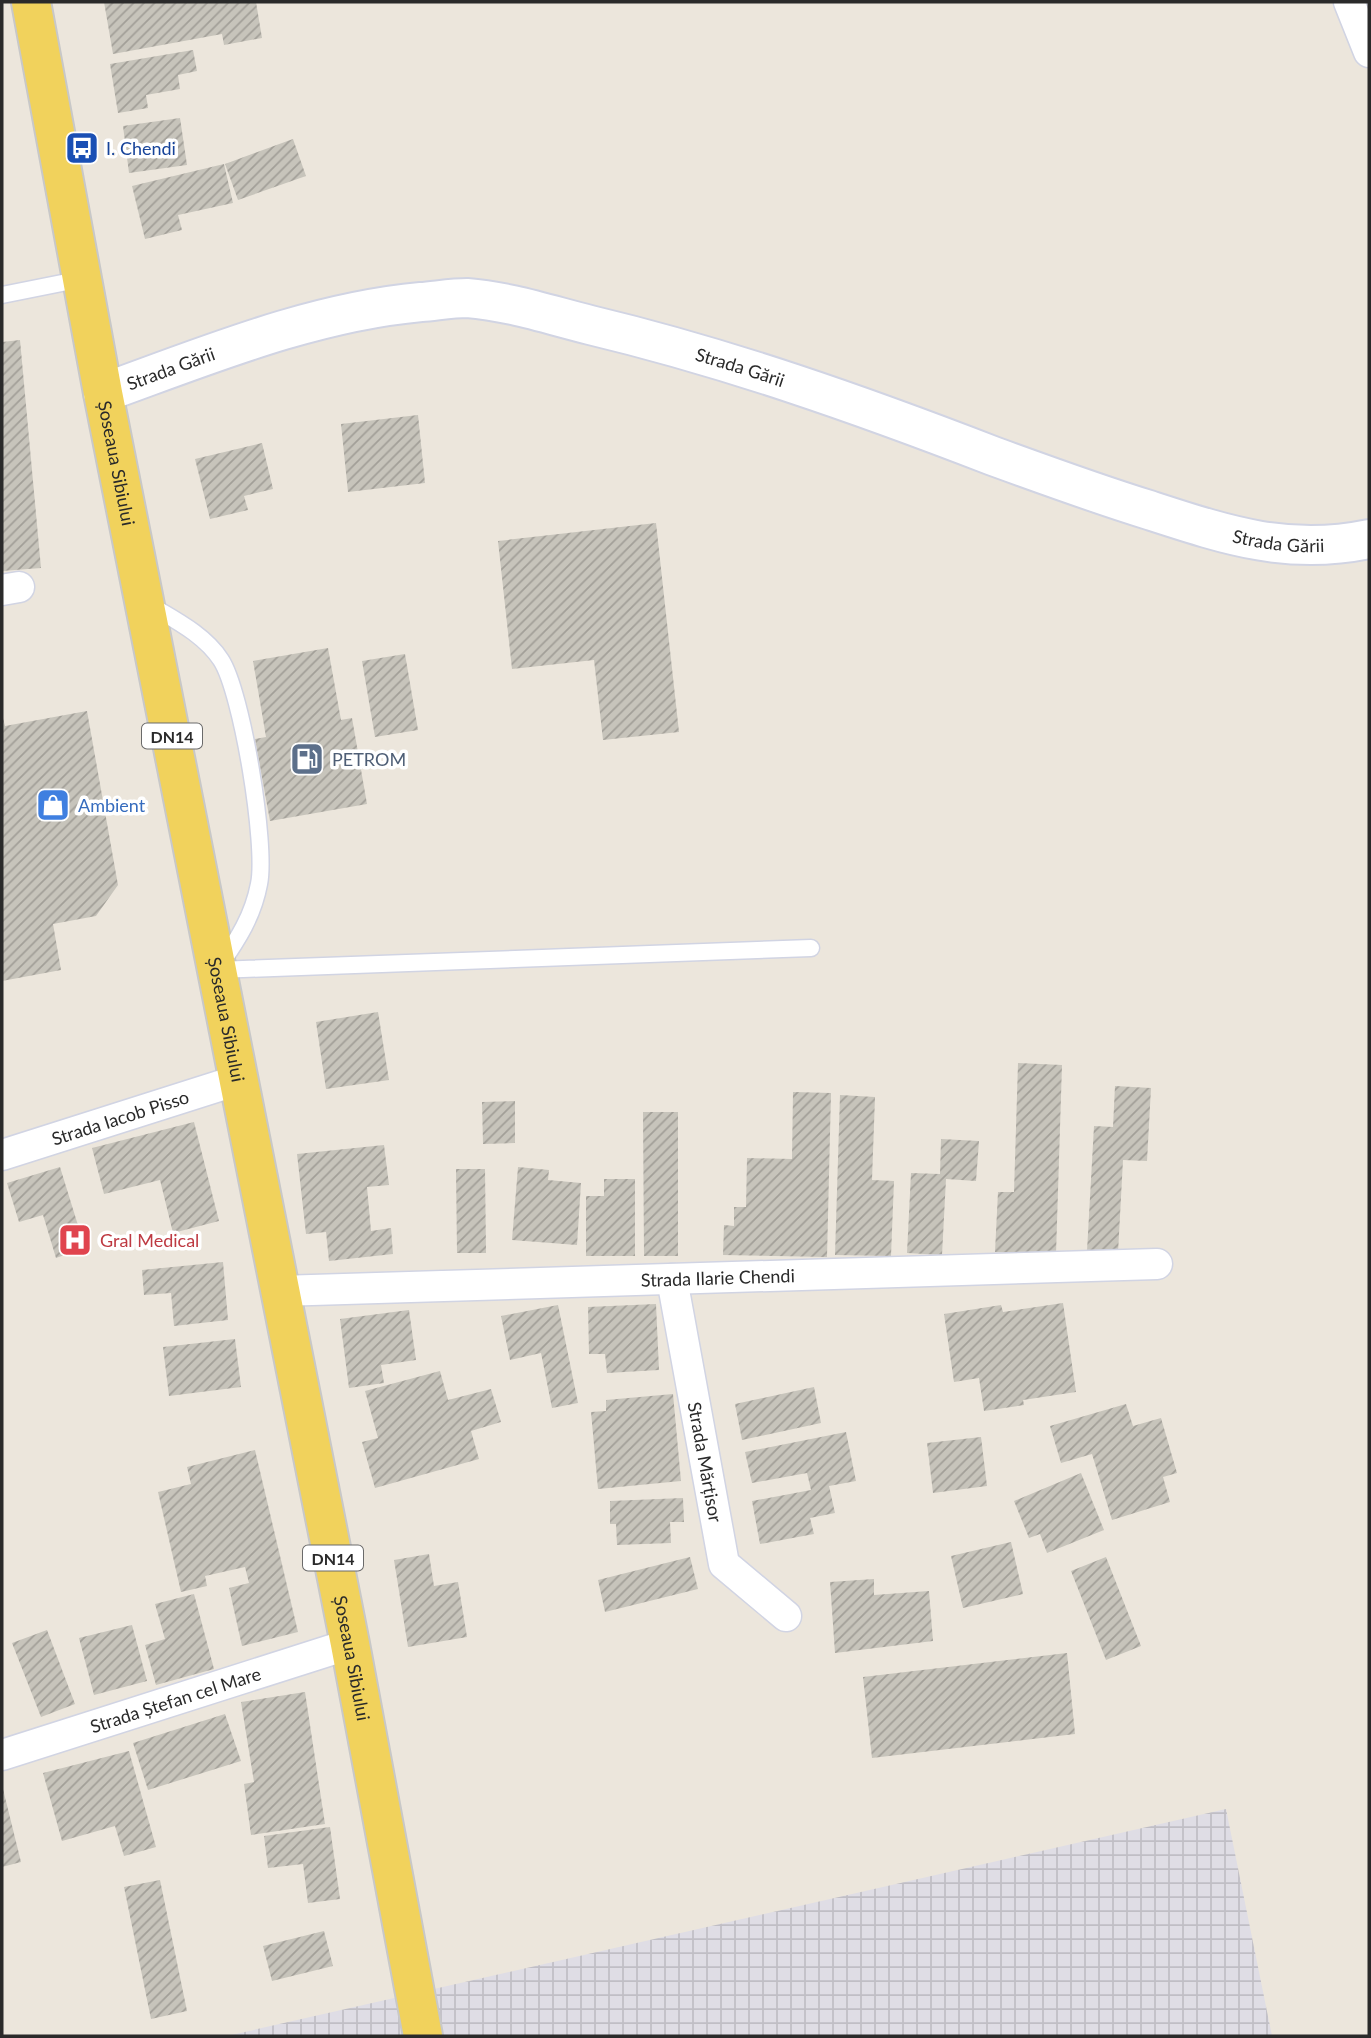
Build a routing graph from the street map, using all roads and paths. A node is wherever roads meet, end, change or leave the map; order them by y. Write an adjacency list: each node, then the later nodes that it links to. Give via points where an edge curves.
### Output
1 (31, 2): 4 (main road, Șoseaua Sibiului / DN14)
2 (1349, 2): 3 (street)
3 (1369, 52)
4 (82, 279): 5 (lane); 6 (main road, Șoseaua Sibiului / DN14)
5 (2, 295)
6 (103, 393): 7 (main road, Strada Gării, via 317,321 378,306 466,298 618,332 752,370 882,413 1066,484 1237,538 1291,547); 8 (main road, Șoseaua Sibiului / DN14)
7 (1369, 540)
8 (146, 602): 10 (main road, Șoseaua Sibiului / DN14); 10 (lane, via 190,629 220,659 233,683 262,838 260,882 250,919)
9 (811, 948): 10 (lane)
10 (217, 970): 11 (main road, Șoseaua Sibiului / DN14)
11 (238, 1080): 12 (street, Strada Iacob Pisso); 15 (main road, Șoseaua Sibiului / DN14)
12 (2, 1155)
13 (1157, 1264): 14 (street, Strada Ilarie Chendi)
14 (672, 1279): 15 (street, Strada Ilarie Chendi); 16 (street, Strada Mărțisor, via 724,1564)
15 (279, 1292): 17 (main road, Șoseaua Sibiului / DN14)
16 (786, 1616)
17 (350, 1644): 18 (street, Strada Ștefan cel Mare); 19 (main road, Șoseaua Sibiului / DN14)
18 (2, 1755)
19 (423, 2036)

